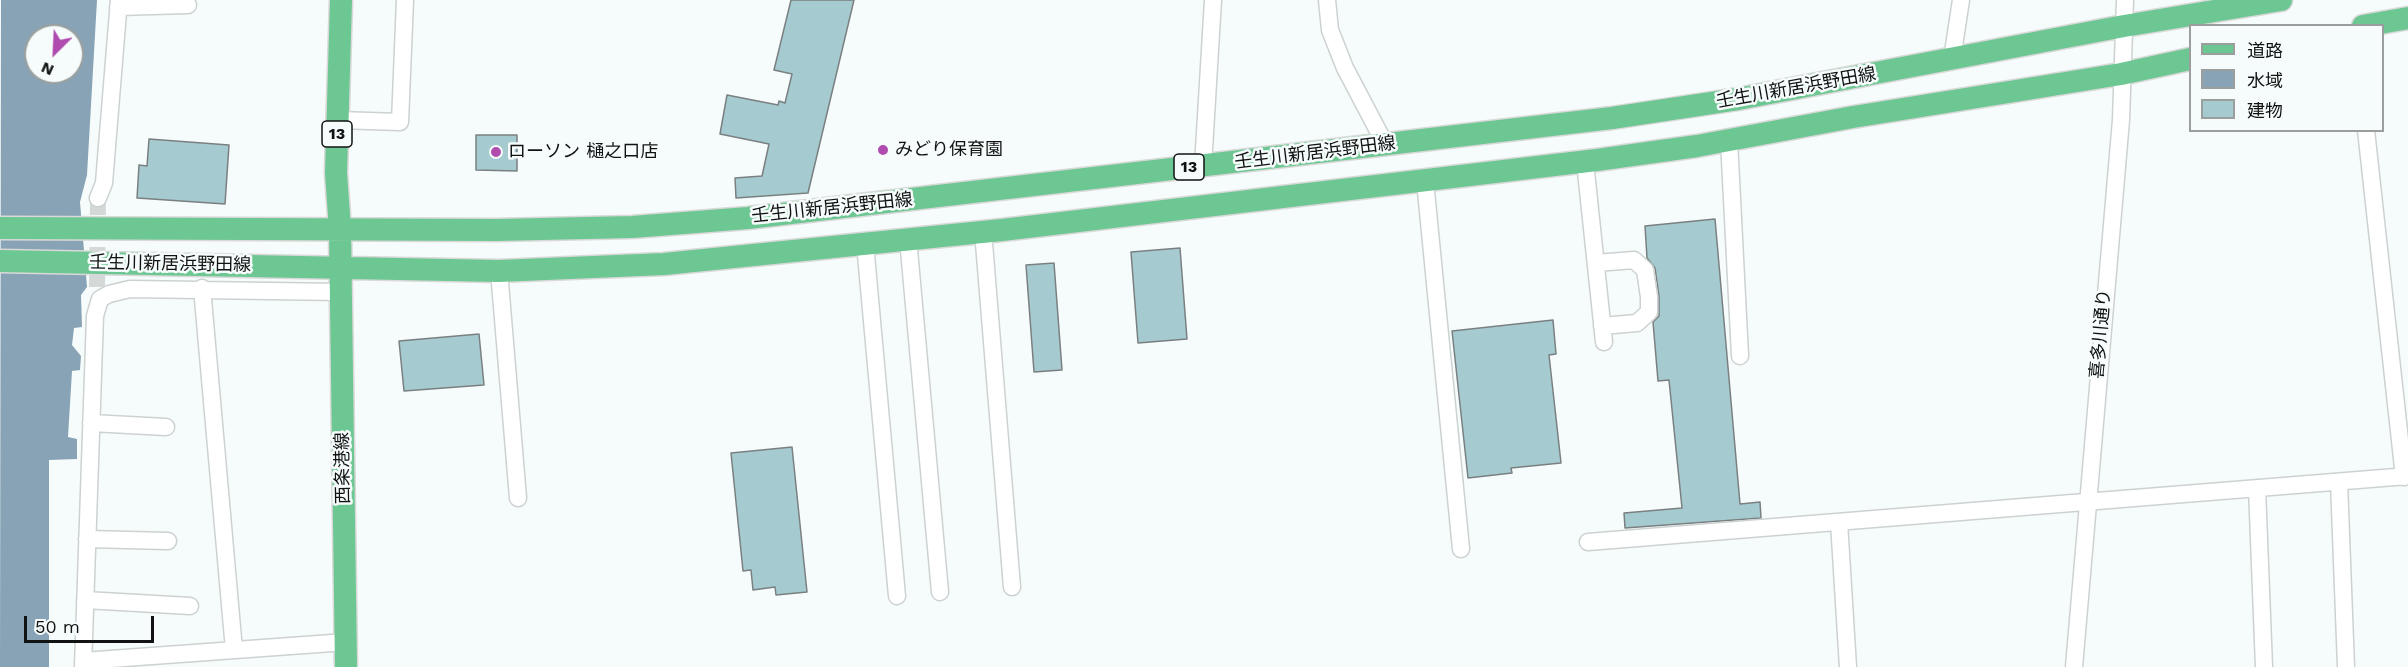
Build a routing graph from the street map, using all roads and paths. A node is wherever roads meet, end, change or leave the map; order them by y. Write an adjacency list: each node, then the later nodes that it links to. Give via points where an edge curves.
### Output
1 (341, 0): 16 (main road, 13)
2 (405, 0): 16 (street, via 400,122)
3 (1213, 0): 21 (street)
4 (1327, 0): 19 (street, via 1330,30 1345,68)
5 (1961, 0): 13 (street)
6 (2125, 0): 12 (street, 喜多川通り)
7 (2281, 0): 12 (main road, 壬生川新居浜野田線 / 13)
8 (119, 4): 9 (street); 23 (street, via 104,183)
9 (188, 4)
10 (2408, 18): 11 (main road)
11 (2375, 24)
12 (2124, 26): 13 (main road, 壬生川新居浜野田線 / 13); 15 (street, 喜多川通り)
13 (1952, 59): 19 (main road, 壬生川新居浜野田線 / 13, via 1726,101)
14 (2189, 60): 15 (main road, 壬生川新居浜野田線 / 13)
15 (2121, 74): 18 (main road, 壬生川新居浜野田線 / 13); 44 (street, 喜多川通り, via 2121,120)
16 (338, 120): 25 (main road, 13)
17 (2366, 132): 40 (street)
18 (1729, 140): 20 (main road, 壬生川新居浜野田線 / 13); 37 (street)
19 (1385, 144): 21 (main road, 壬生川新居浜野田線 / 13)
20 (1586, 162): 22 (main road, 壬生川新居浜野田線 / 13); 30 (street)
21 (1203, 166): 25 (main road, 壬生川新居浜野田線 / 13, via 748,218 632,227)
22 (1425, 181): 26 (main road, 壬生川新居浜野田線 / 13); 49 (street)
23 (98, 198)
24 (0, 228): 25 (main road, 壬生川新居浜野田線 / 13)
25 (340, 230): 31 (main road, 13)
26 (983, 231): 27 (main road, 壬生川新居浜野田線 / 13); 50 (street)
27 (908, 240): 28 (main road, 壬生川新居浜野田線 / 13); 51 (street)
28 (865, 244): 32 (main road, 壬生川新居浜野田線 / 13, via 664,264); 52 (street)
29 (0, 261): 31 (main road, 壬生川新居浜野田線 / 13)
30 (1596, 263): 30 (street, via 1603,334 1637,323 1649,312 1645,270 1634,260)
31 (340, 268): 32 (main road, 壬生川新居浜野田線 / 13); 35 (main road, 西条港線)
32 (499, 271): 43 (street)
33 (97, 287): 36 (street)
34 (202, 288): 35 (street); 36 (street, via 130,288 109,294); 56 (street)
35 (340, 292): 55 (main road, 西条港線)
36 (97, 306): 38 (street)
37 (1740, 356)
38 (91, 423): 39 (street); 46 (street)
39 (166, 427)
40 (2406, 476): 41 (street)
41 (2339, 482): 42 (street); 62 (street)
42 (2257, 489): 44 (street); 61 (street)
43 (518, 498)
44 (2087, 502): 45 (street); 60 (street, 喜多川通り)
45 (1839, 522): 48 (street); 59 (street)
46 (87, 539): 47 (street); 53 (street)
47 (168, 541)
48 (1588, 542)
49 (1461, 549)
50 (1012, 586)
51 (940, 592)
52 (897, 596)
53 (85, 600): 54 (street); 57 (street)
54 (190, 606)
55 (346, 642): 56 (street); 58 (main road, 西条港線)
56 (234, 650): 57 (street)
57 (83, 664)
58 (346, 667)
59 (1848, 667)
60 (2074, 667)
61 (2264, 667)
62 (2346, 667)

